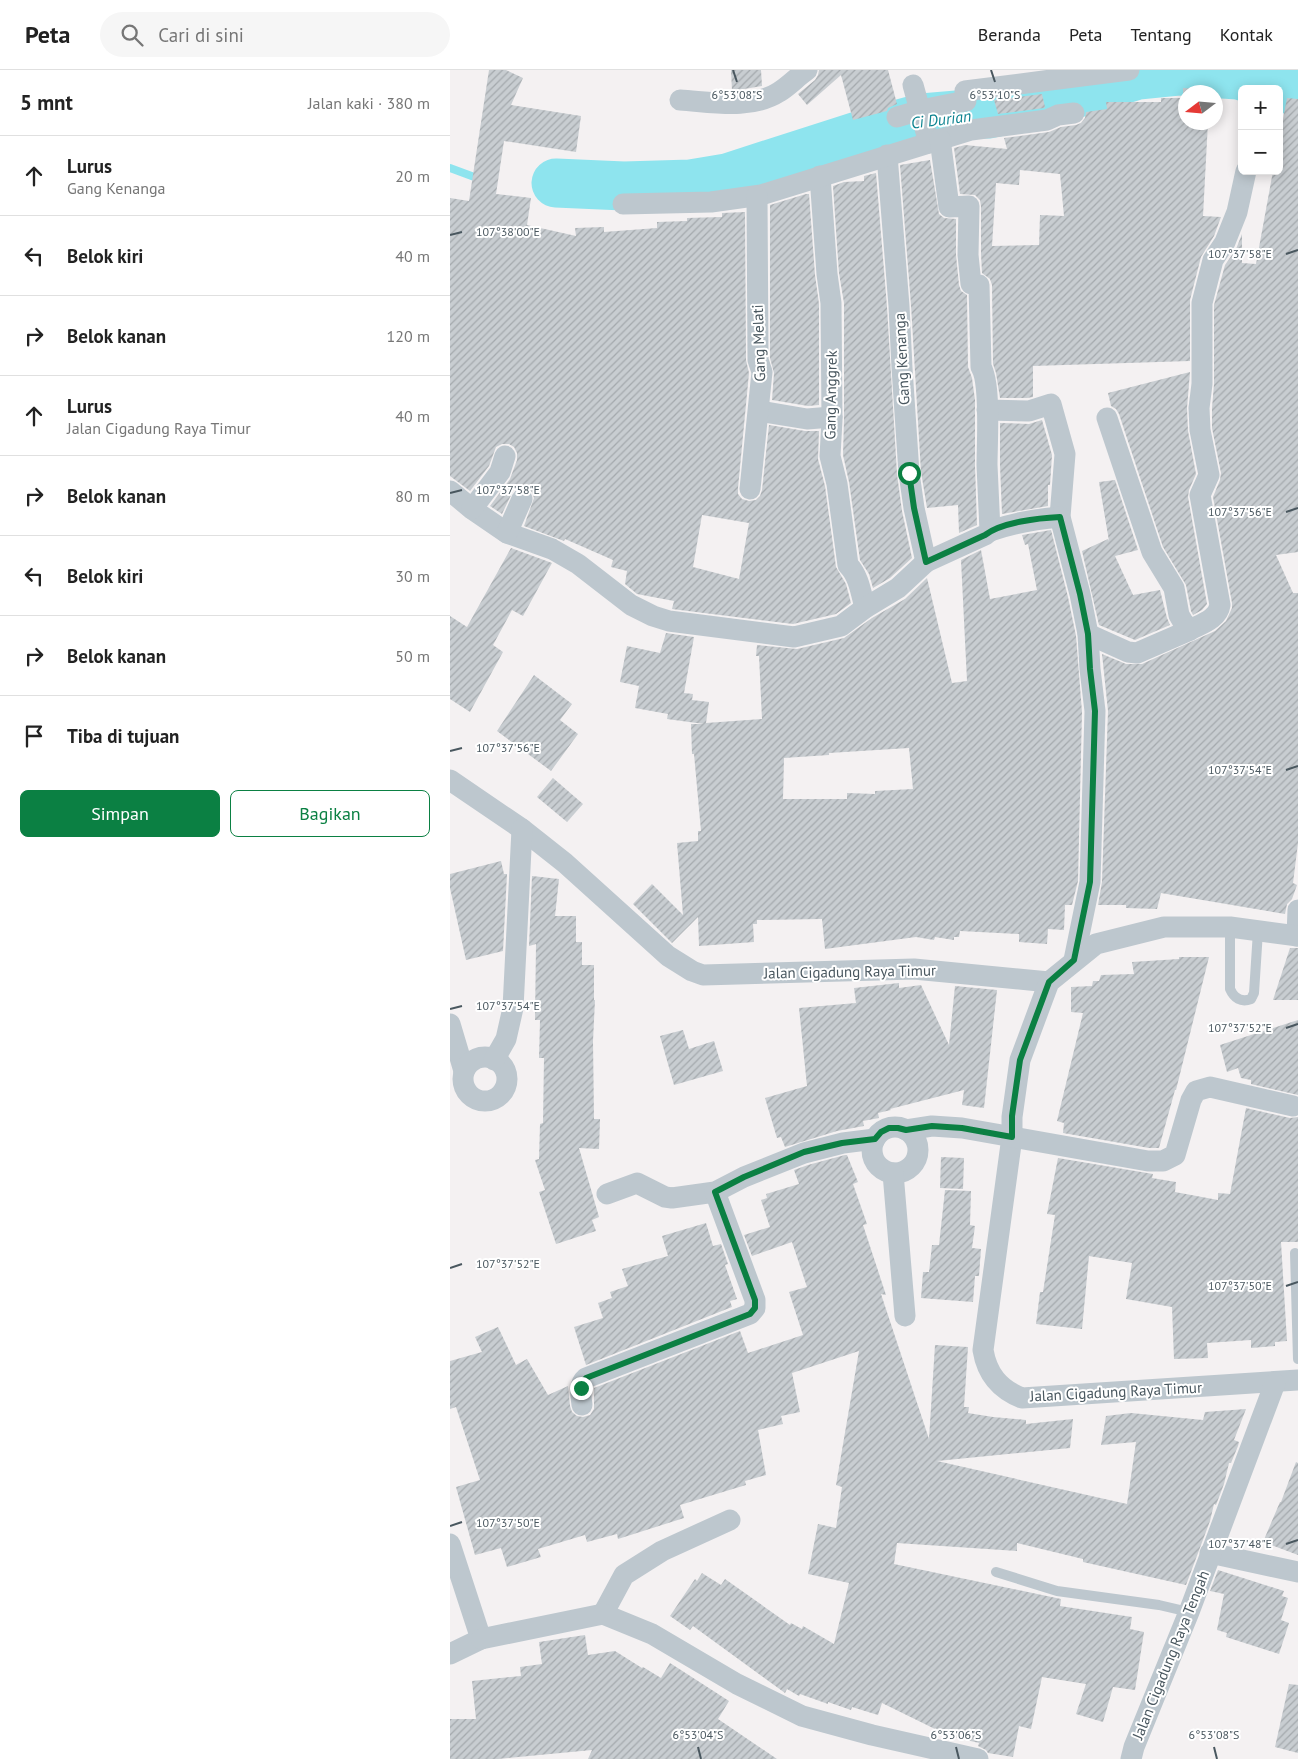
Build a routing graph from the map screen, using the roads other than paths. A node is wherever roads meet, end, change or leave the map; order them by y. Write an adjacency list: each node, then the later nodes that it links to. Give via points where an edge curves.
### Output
1 (807, 70): 4 (street, via 780,92 748,104)
2 (1129, 70): 5 (street, via 965,91 966,101)
3 (913, 85): 5 (street)
4 (680, 100)
5 (921, 110): 7 (street); 8 (street)
6 (1074, 113): 8 (street, via 1047,120 971,130)
7 (897, 117)
8 (935, 141): 9 (street); 14 (street, via 949,207 969,206 968,255 971,284 979,285 981,367)
9 (887, 155): 11 (street); 26 (street, Gang Kenanga, via 900,306 909,473)
10 (1245, 175): 28 (street, via 1237,212 1225,242 1213,260 1202,303 1199,408 1209,475 1200,495 1220,606 1216,616)
11 (820, 176): 12 (street); 16 (street, Gang Anggrek, via 831,303)
12 (757, 196): 13 (street, via 711,202); 15 (street, Gang Melati, via 758,360 762,372)
13 (623, 204)
14 (987, 410): 23 (street, via 1030,411 1051,404 1065,454); 24 (street)
15 (759, 411): 16 (street, via 807,419); 19 (street, Gang Melati)
16 (832, 417): 27 (street, Gang Anggrek, via 830,456 848,565 857,580)
17 (1106, 418): 28 (street, via 1152,552 1174,588 1179,615)
18 (505, 456): 22 (street, via 500,472)
19 (750, 489)
20 (450, 491): 22 (street)
21 (522, 499): 25 (street)
22 (472, 509): 25 (street)
23 (1060, 517): 24 (street, via 1012,524); 29 (street)
24 (990, 531): 26 (street)
25 (507, 533): 27 (street, via 552,549 578,564 631,605 669,621 794,637 841,626)
26 (926, 562): 27 (street, via 898,588)
27 (865, 608)
28 (1190, 630): 29 (street, via 1137,653)
29 (1088, 634): 36 (street, via 1095,711 1090,882)
30 (450, 780): 31 (street, Jalan Cigadung Raya Timur)
31 (522, 829): 37 (street, Jalan Cigadung Raya Timur, via 565,863 668,956 703,975 914,969); 39 (street, via 513,1008 506,1039)
32 (1298, 910): 35 (street)
33 (1230, 927): 34 (street); 34 (lane, via 1230,989 1233,996 1247,1001 1254,994); 36 (street, via 1164,927 1096,944)
34 (1258, 931): 35 (street)
35 (1297, 936)
36 (1074, 960): 37 (street)
37 (1049, 982): 43 (street, Jalan Cigadung Raya Timur, via 1020,1060)
38 (450, 1024): 40 (street)
39 (494, 1060): 40 (street, via 477,1059); 40 (street, via 505,1071 506,1087 493,1100 476,1099 469,1094 463,1079)
40 (464, 1071)
41 (1292, 1106): 43 (street, via 1210,1087 1196,1091 1175,1156 1163,1161)
42 (906, 1130): 43 (street, via 932,1126); 44 (street, via 889,1128); 45 (street, via 913,1136 918,1153 909,1168)
43 (1012, 1137): 52 (street, Jalan Cigadung Raya Timur, via 983,1350 990,1373 1001,1387 1022,1398)
44 (875, 1139): 45 (street, via 873,1156 877,1165); 46 (street, via 804,1152)
45 (893, 1173): 49 (street)
46 (715, 1192): 47 (street, via 672,1198 637,1183); 53 (street, via 755,1300 755,1308 750,1314 586,1378 581,1388)
47 (607, 1194)
48 (1295, 1253): 50 (lane)
49 (905, 1316)
50 (1298, 1358)
51 (1298, 1380): 52 (street, Jalan Cigadung Raya Timur)
52 (1275, 1383): 56 (street, Jalan Cigadung Raya Tengah)
53 (582, 1405)
54 (730, 1520): 60 (street, via 662,1551 624,1574)
55 (450, 1544): 61 (street)
56 (1210, 1553): 58 (street); 59 (street, Jalan Cigadung Raya Tengah)
57 (996, 1572): 59 (lane, via 1056,1591 1159,1604)
58 (1298, 1572)
59 (1190, 1612): 64 (street, Jalan Cigadung Raya Tengah)
60 (603, 1614): 61 (street); 63 (street, via 652,1634 737,1684 802,1716)
61 (481, 1639): 62 (street)
62 (450, 1654)
63 (978, 1759)
64 (1131, 1759)

